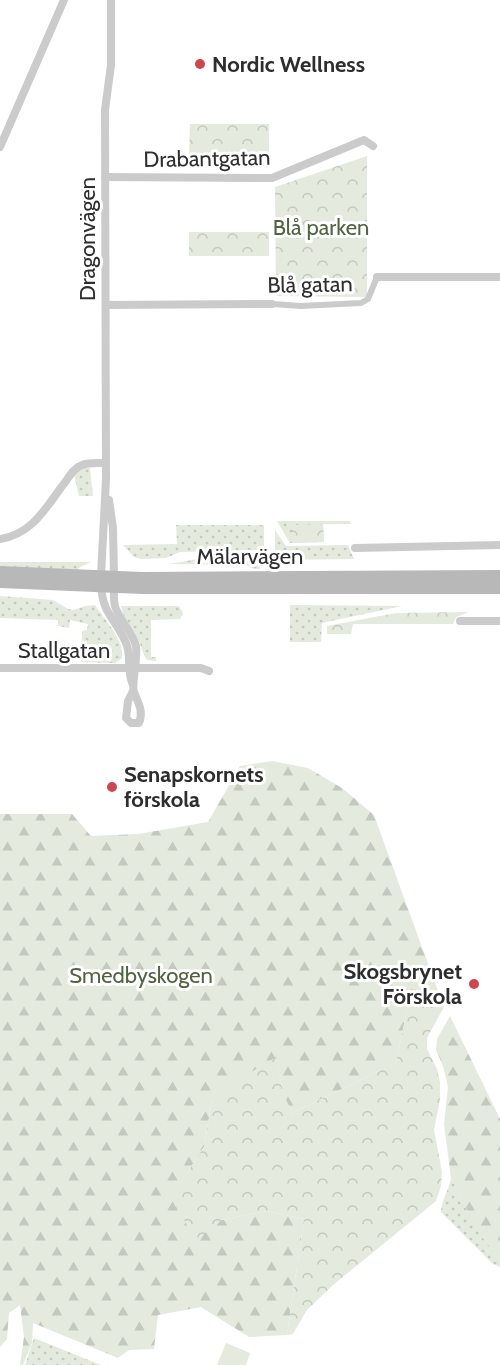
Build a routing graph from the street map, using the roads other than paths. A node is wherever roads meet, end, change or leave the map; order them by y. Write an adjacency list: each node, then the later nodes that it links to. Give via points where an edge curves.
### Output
1 (64, 0): 4 (street)
2 (111, 0): 5 (street, Dragonvägen)
3 (373, 146): 5 (street, Drabantgatan, via 364,140 272,178)
4 (0, 147)
5 (105, 177): 9 (street, Dragonvägen)
6 (377, 277): 7 (street, Blå gatan); 8 (street, Blå gatan, via 368,299 361,303)
7 (500, 277)
8 (272, 304): 9 (street, Blå gatan)
9 (106, 305): 10 (street, Dragonvägen)
10 (106, 464): 11 (street, via 80,466 43,515 17,534); 16 (street, Dragonvägen, via 113,528)
11 (0, 538)
12 (500, 545): 13 (street)
13 (356, 548)
14 (0, 572): 16 (main road, Mälarvägen)
15 (500, 576): 16 (main road, Mälarvägen)
16 (107, 581): 17 (main road, Mälarvägen); 18 (main road, Mälarvägen); 22 (street, Stallgatan, via 115,608 136,648)
17 (0, 582)
18 (500, 588)
19 (460, 621): 20 (street)
20 (500, 621)
21 (0, 668): 22 (street, Stallgatan)
22 (132, 668): 23 (street, Stallgatan); 24 (street, Stallgatan, via 129,677)
23 (209, 671)
24 (133, 688)

